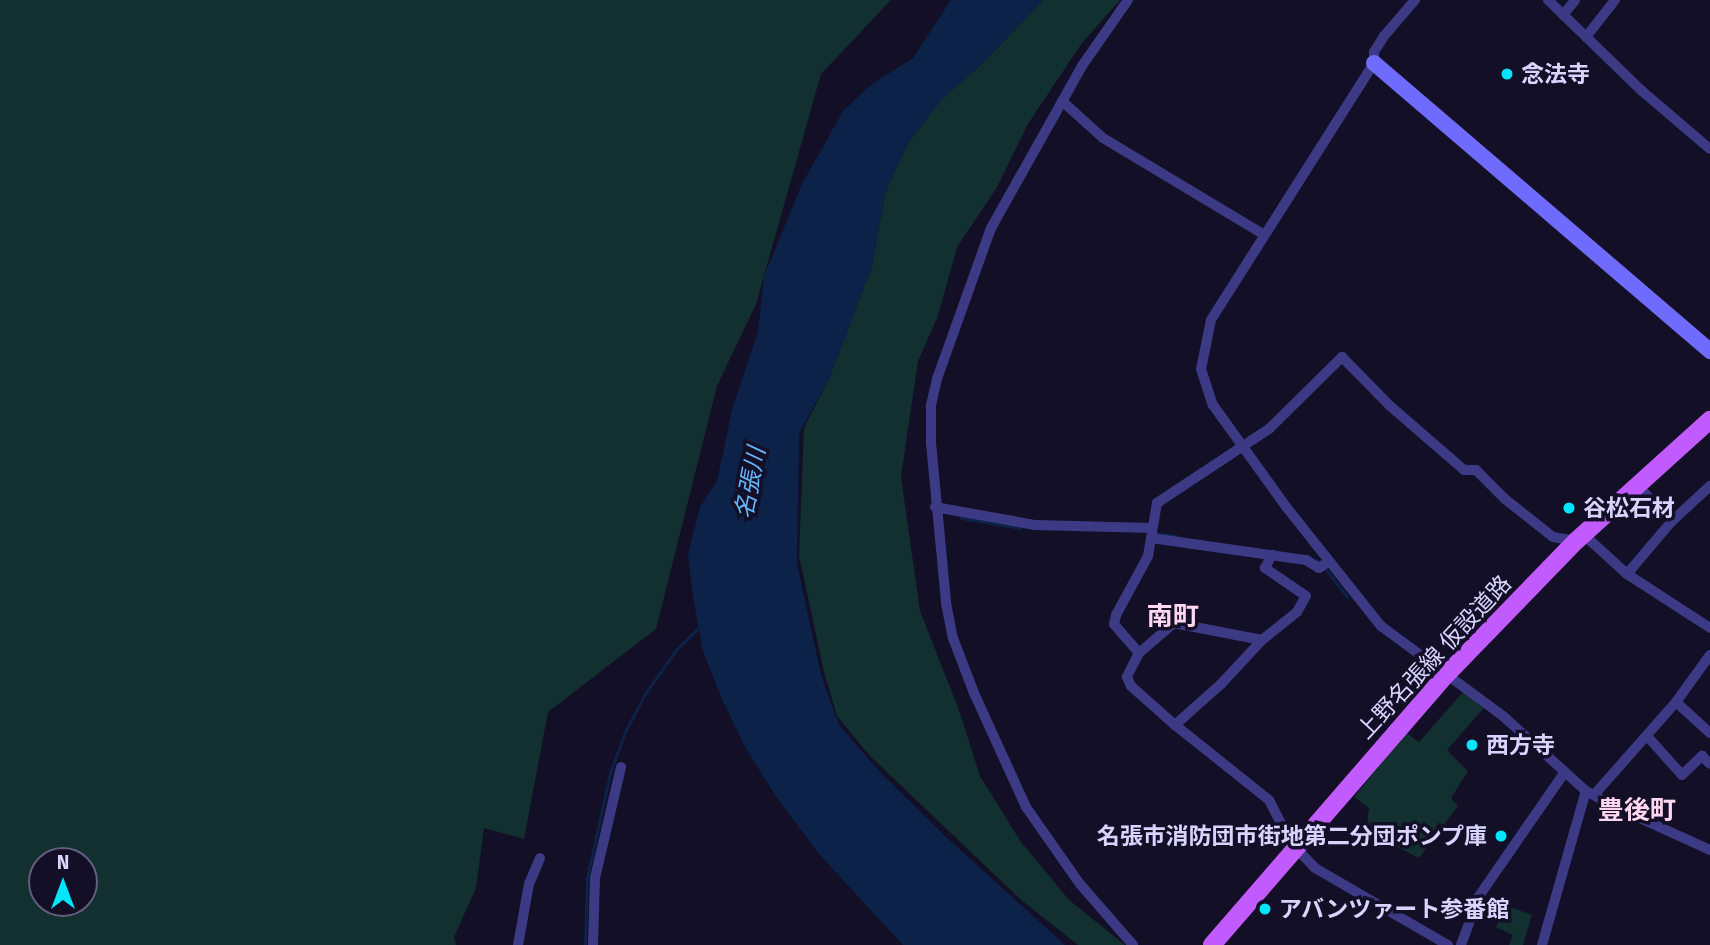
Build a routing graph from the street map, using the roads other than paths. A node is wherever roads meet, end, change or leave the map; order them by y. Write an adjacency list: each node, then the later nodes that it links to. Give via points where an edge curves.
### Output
1 (1128, 0): 9 (street)
2 (1415, 0): 8 (street, via 1384,36 1374,52)
3 (1548, 0): 6 (street)
4 (1575, 0): 6 (street)
5 (1615, 0): 7 (street)
6 (1563, 15): 7 (street)
7 (1586, 37): 10 (street)
8 (1374, 63): 11 (street); 12 (street)
9 (1062, 101): 11 (street, via 1103,138); 17 (street, via 991,228 943,357 931,406)
10 (1709, 147)
11 (1263, 234): 14 (street, via 1210,320 1201,369 1213,405)
12 (1710, 351)
13 (1710, 420): 15 (main road, 上野名張線 仮設道路)
14 (1242, 449): 19 (street, via 1161,498); 20 (street, via 1290,411 1342,357 1464,470 1476,470 1553,537); 22 (street)
15 (1637, 485): 18 (street); 20 (main road, 上野名張線 仮設道路)
16 (1710, 486): 18 (street)
17 (935, 507): 19 (street, via 1035,525); 43 (street, via 953,638 1009,772 1026,807 1080,884)
18 (1672, 521): 23 (street)
19 (1151, 533): 21 (street); 26 (street, via 1143,567 1114,624)
20 (1580, 538): 23 (street); 28 (main road, 上野名張線 仮設道路)
21 (1272, 555): 22 (street); 25 (street, via 1265,568 1306,596 1297,612)
22 (1324, 564): 28 (street, via 1381,626)
23 (1627, 573): 24 (street)
24 (1710, 628)
25 (1262, 640): 26 (street, via 1174,623); 30 (street)
26 (1139, 653): 30 (street, via 1127,677 1131,686)
27 (1709, 659): 29 (street)
28 (1446, 675): 36 (street, via 1503,716); 38 (main road, 上野名張線 仮設道路)
29 (1675, 702): 31 (street); 32 (street)
30 (1175, 725): 38 (street, via 1269,800 1291,843)
31 (1710, 733)
32 (1647, 736): 34 (street, via 1682,775); 37 (street)
33 (1710, 747): 34 (street)
34 (1706, 760)
35 (621, 767): 42 (street, via 595,878)
36 (1565, 772): 37 (street); 46 (street, via 1479,896)
37 (1590, 793): 39 (street); 47 (street)
38 (1298, 846): 44 (main road, 上野名張線 仮設道路); 45 (street, via 1300,854 1324,874)
39 (1710, 850)
40 (540, 858): 41 (street, via 529,884)
41 (519, 945)
42 (593, 945)
43 (1133, 945)
44 (1212, 945)
45 (1448, 945)
46 (1461, 945)
47 (1542, 945)

